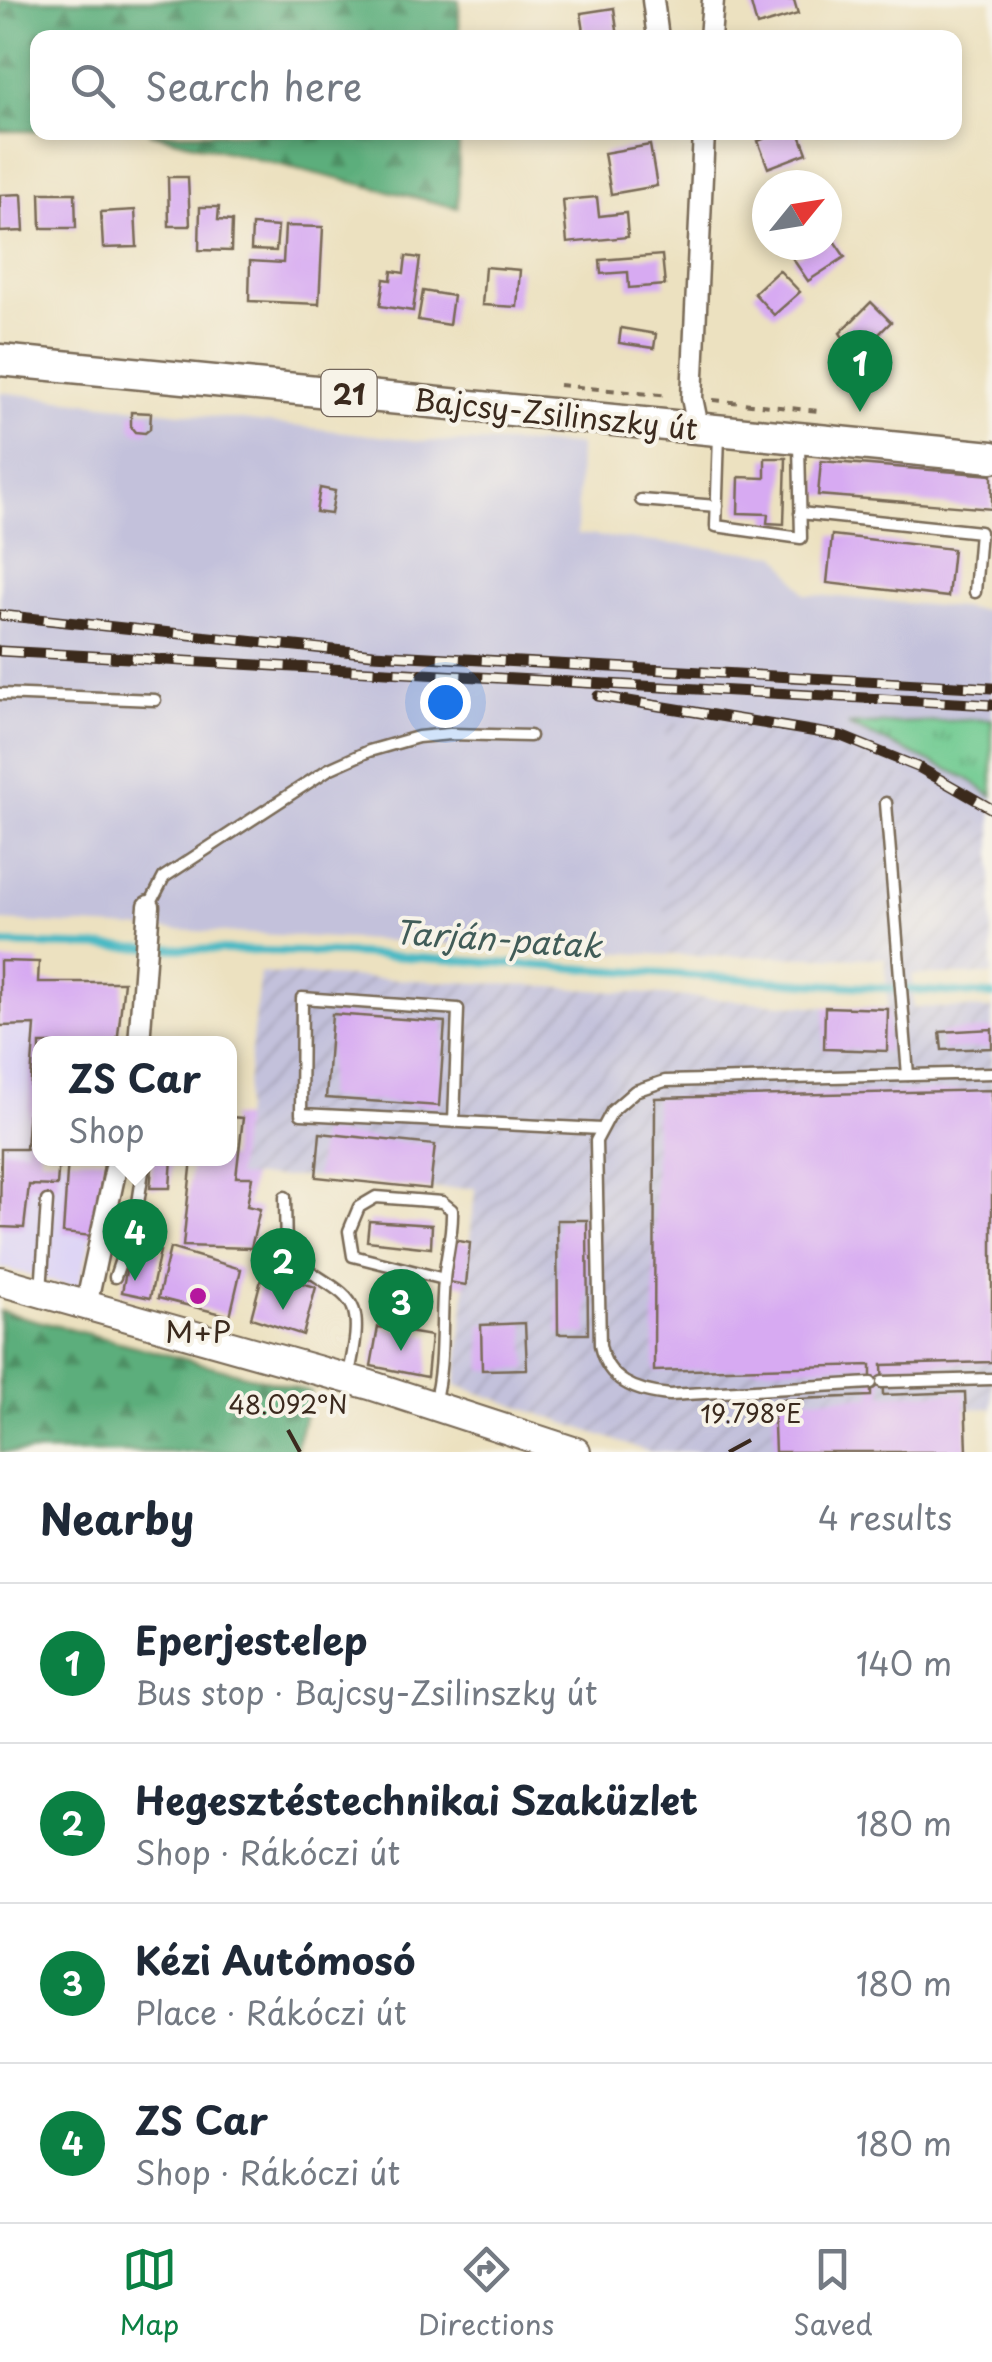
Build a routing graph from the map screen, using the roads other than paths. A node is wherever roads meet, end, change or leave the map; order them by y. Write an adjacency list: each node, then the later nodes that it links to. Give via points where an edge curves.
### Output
1 (653, 0): 3 (street)
2 (713, 0): 4 (street)
3 (657, 30)
4 (711, 30)
5 (698, 140): 7 (street, via 692,398)
6 (0, 360): 7 (main road, Bajcsy-Zsilinszky út / 21)
7 (708, 428): 8 (main road, Bajcsy-Zsilinszky út / 21); 11 (lane)
8 (799, 438): 9 (main road, Bajcsy-Zsilinszky út / 21); 12 (lane)
9 (992, 457)
10 (641, 500): 11 (lane)
11 (717, 506): 12 (lane, via 716,526 801,538)
12 (800, 513): 13 (lane, via 980,532)
13 (975, 592)
14 (0, 694): 15 (lane)
15 (155, 700)
16 (530, 736): 18 (lane, via 450,734 369,750 164,877)
17 (886, 803): 21 (lane)
18 (150, 906): 19 (street)
19 (140, 1036)
20 (992, 1073): 21 (lane)
21 (908, 1075): 23 (lane, via 665,1081 635,1091)
22 (454, 1122): 22 (lane, via 301,1114 302,998 458,1008); 23 (lane)
23 (601, 1129): 36 (lane, via 595,1160 600,1345 614,1376 670,1395)
24 (116, 1166): 28 (street)
25 (144, 1166): 29 (lane)
26 (284, 1198): 35 (lane, via 286,1255 337,1286 356,1310)
27 (47, 1200): 33 (lane)
28 (107, 1208): 29 (lane); 34 (street)
29 (136, 1216): 30 (lane)
30 (115, 1277)
31 (444, 1279): 31 (lane, via 452,1210 442,1202 376,1197 359,1207 349,1231 353,1256); 37 (lane, via 442,1375)
32 (0, 1281): 33 (main road)
33 (40, 1293): 34 (main road)
34 (86, 1306): 35 (main road)
35 (348, 1379): 37 (main road)
36 (992, 1379)
37 (433, 1404): 38 (main road)
38 (576, 1452)

